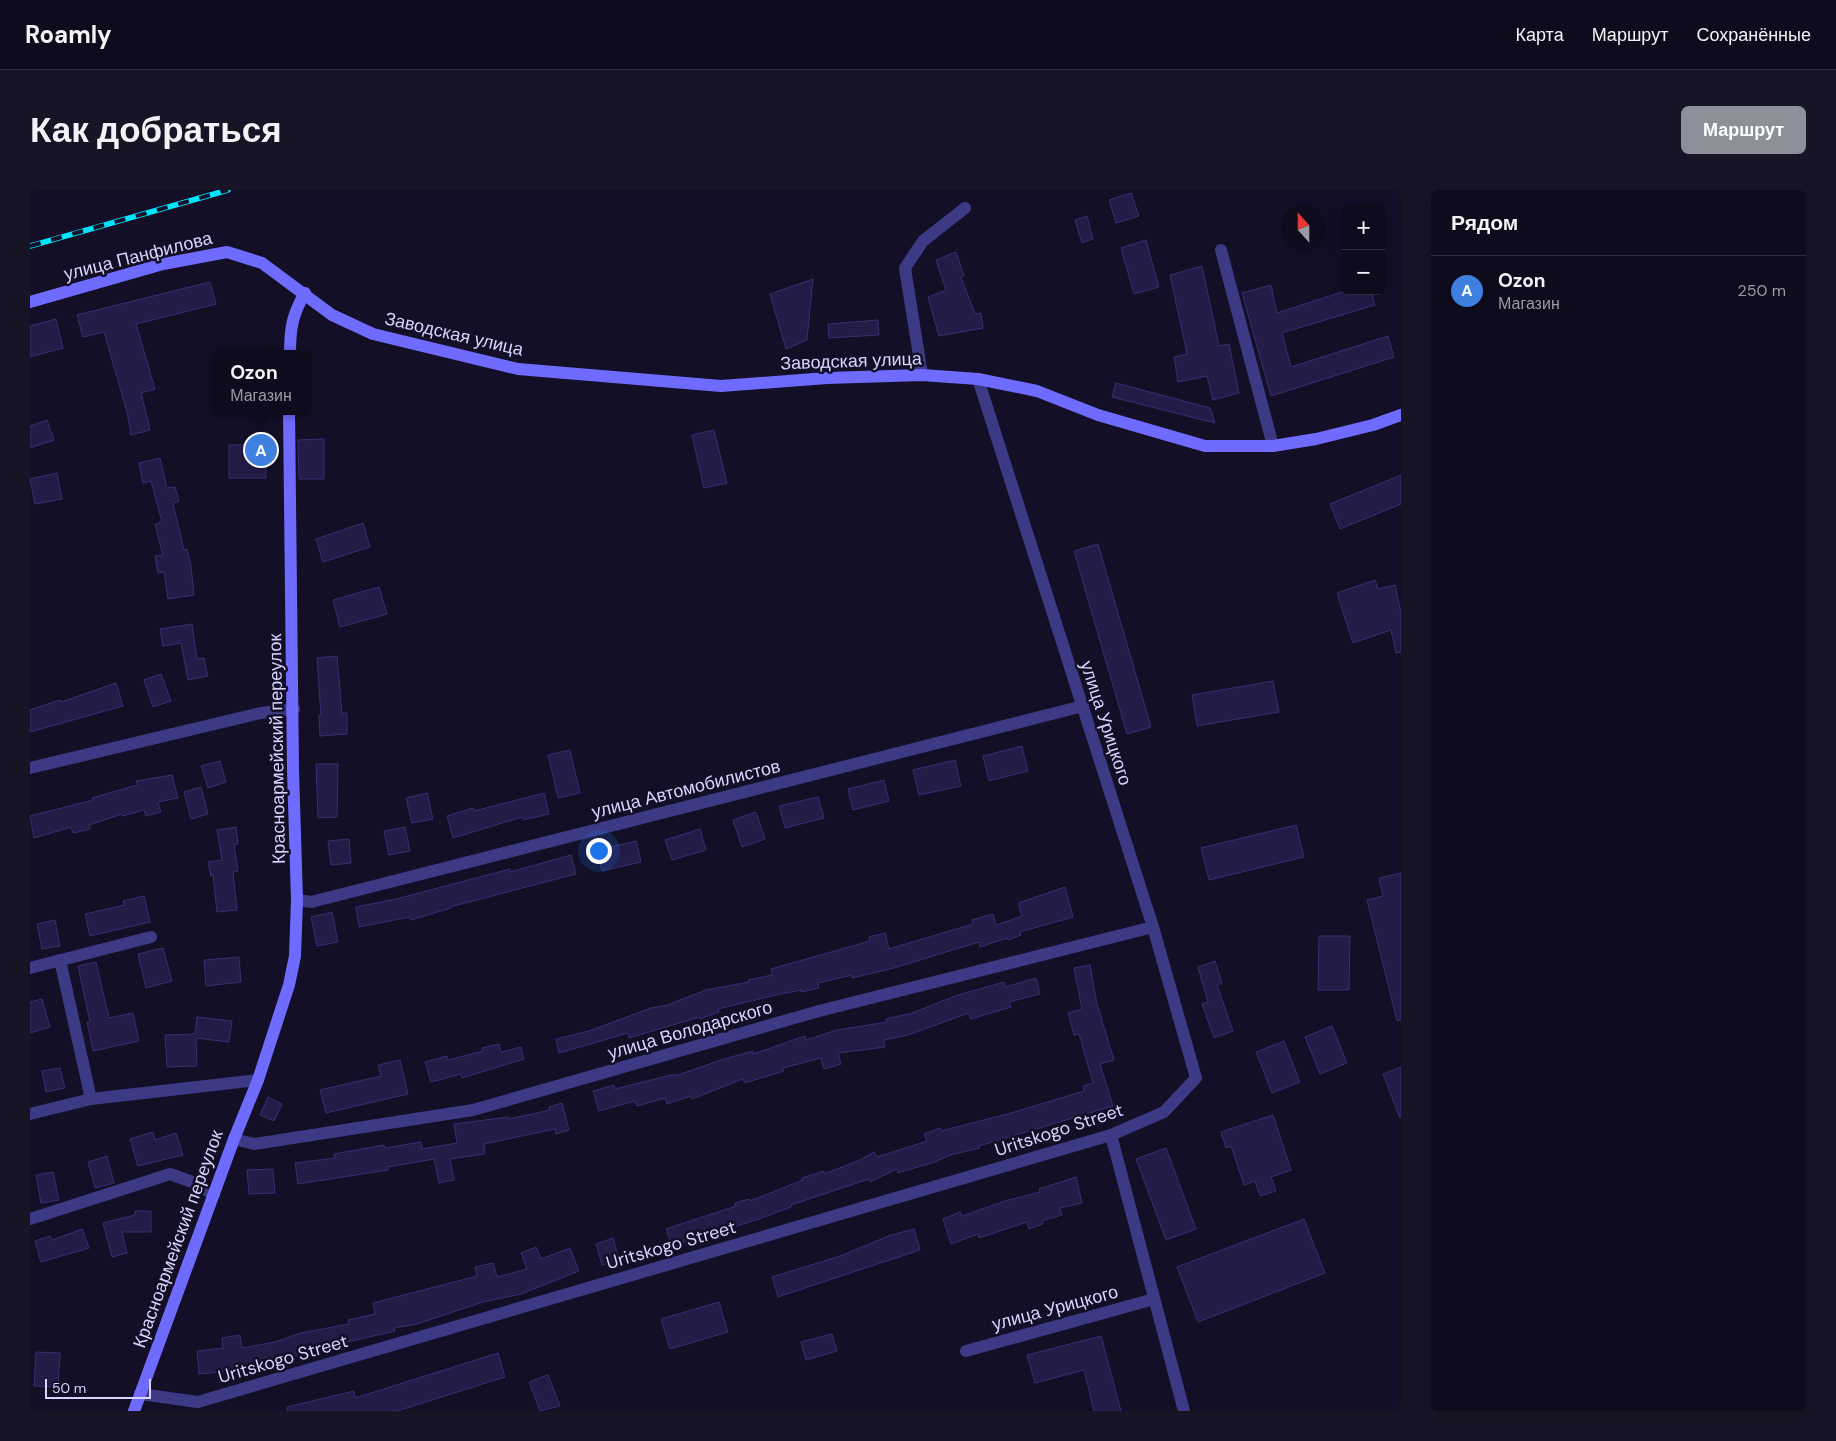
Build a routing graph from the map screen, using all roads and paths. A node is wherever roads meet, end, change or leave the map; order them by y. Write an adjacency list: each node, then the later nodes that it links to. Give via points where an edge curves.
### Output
1 (965, 208): 6 (street, via 923,241 904,268)
2 (1221, 250): 10 (street)
3 (305, 293): 4 (main road, улица Панфилова, via 262,263 227,252 162,264); 5 (main road, via 294,311); 6 (main road, Заводская улица, via 332,315 373,334 518,369 721,386)
4 (30, 302)
5 (290, 350)
6 (922, 375): 7 (main road, Заводская улица)
7 (978, 379): 10 (main road, Заводская улица, via 1037,392 1098,415 1205,446); 11 (street, улица Урицкого)
8 (289, 415): 12 (main road, Красноармейский переулок)
9 (1401, 415): 10 (main road, Заводская улица, via 1326,436)
10 (1273, 446)
11 (1083, 706): 14 (street, улица Автомобилистов, via 321,900); 15 (street, улица Урицкого)
12 (294, 709): 13 (street, via 261,713); 14 (main road, Красноармейский переулок)
13 (30, 768)
14 (297, 900): 19 (main road, Красноармейский переулок, via 295,956 289,984)
15 (1153, 927): 22 (street, улица Урицкого, via 1196,1078 1164,1112); 23 (street, улица Володарского, via 820,1011 473,1110 254,1144)
16 (151, 937): 17 (street)
17 (60, 960): 18 (street); 20 (street)
18 (30, 968)
19 (258, 1080): 20 (street); 23 (main road, Красноармейский переулок)
20 (91, 1099): 21 (street)
21 (30, 1114)
22 (1111, 1135): 26 (street); 28 (street, Uritskogo Street, via 198,1402)
23 (234, 1139): 24 (main road, Красноармейский переулок)
24 (214, 1195): 25 (street, via 198,1184 170,1174); 28 (main road, Красноармейский переулок)
25 (30, 1219)
26 (1154, 1300): 27 (street, улица Урицкого); 30 (street)
27 (966, 1351)
28 (140, 1394): 29 (main road, Красноармейский переулок)
29 (134, 1411)
30 (1184, 1411)

